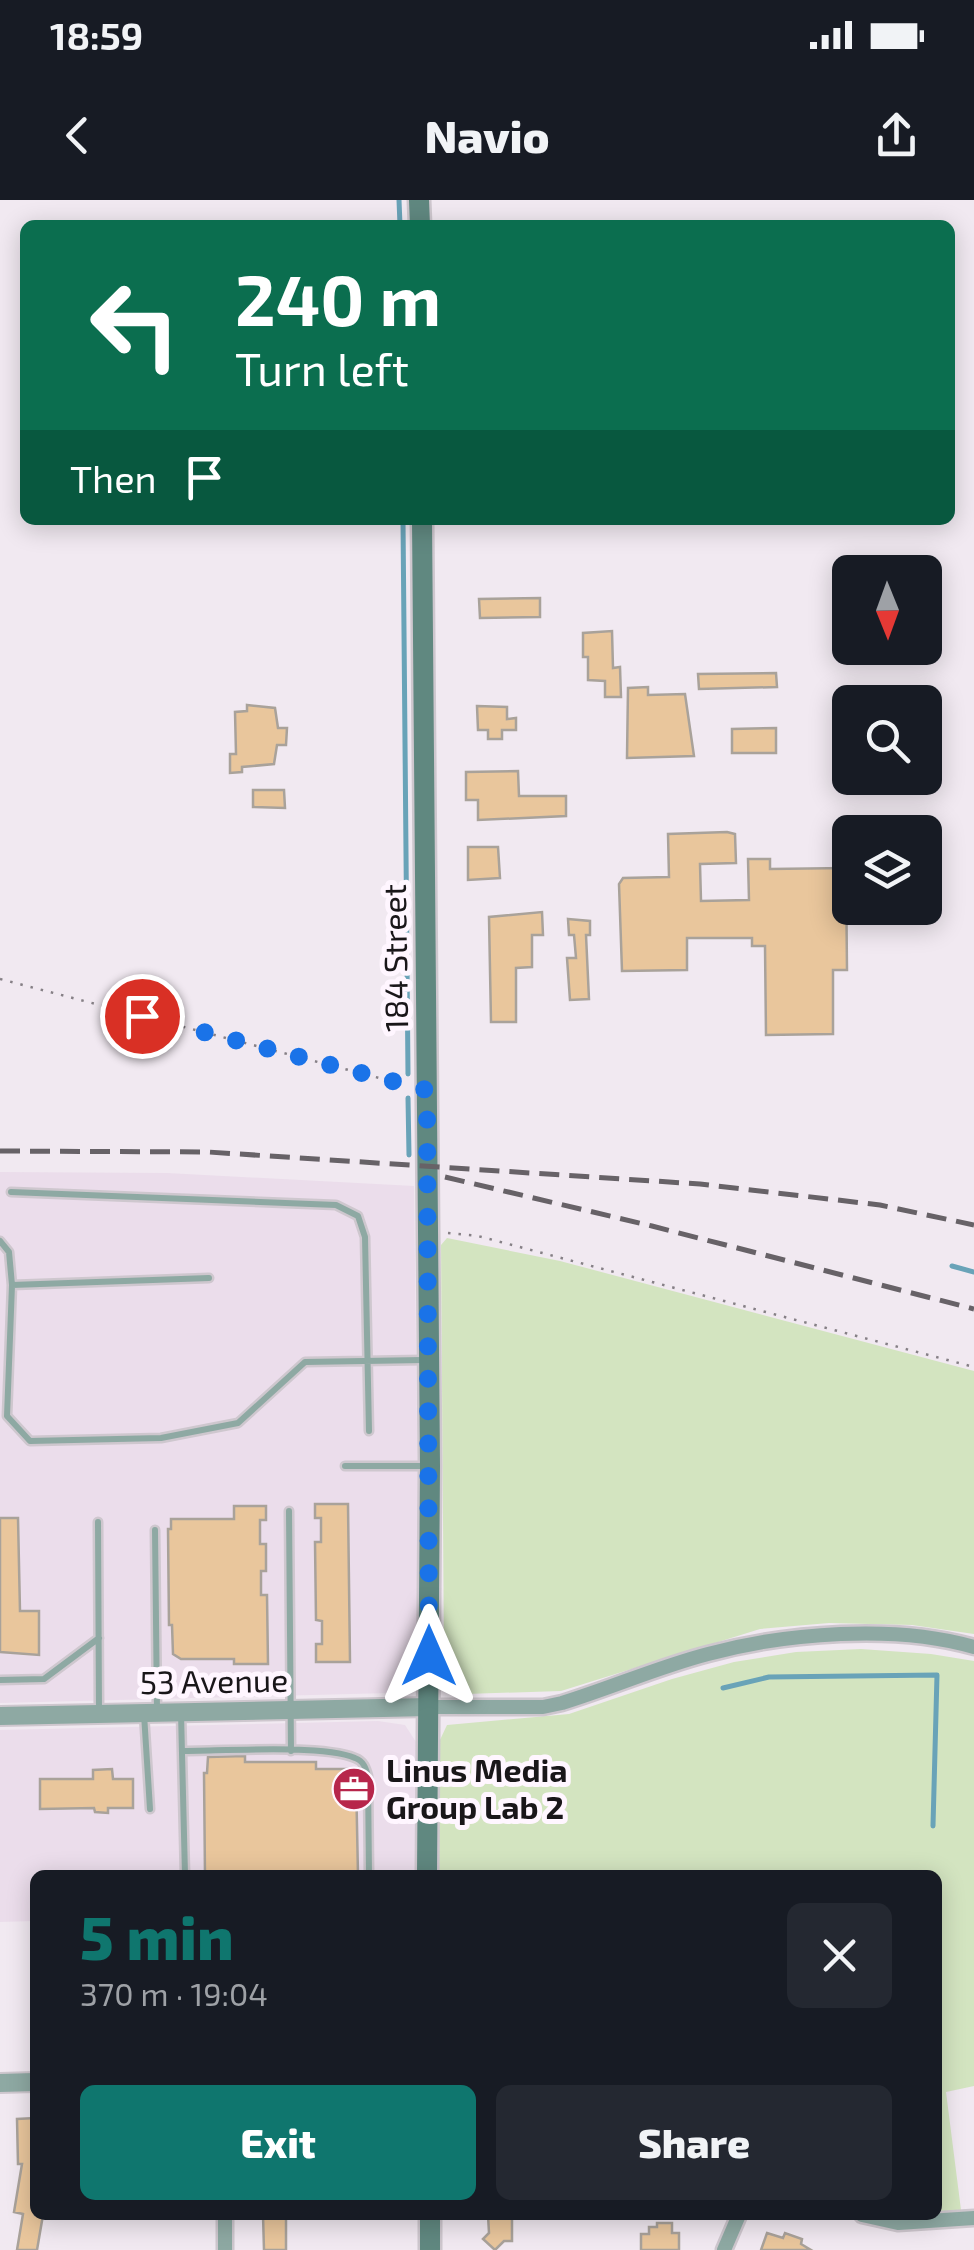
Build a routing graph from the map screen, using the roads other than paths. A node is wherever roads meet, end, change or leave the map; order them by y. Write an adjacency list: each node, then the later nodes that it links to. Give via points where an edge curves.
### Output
1 (422, 525): 7 (main road, 184 Street)
2 (11, 1192): 6 (lane, via 336,1205 358,1216 364,1237)
3 (0, 1240): 5 (lane)
4 (209, 1278): 5 (lane)
5 (12, 1285): 8 (lane)
6 (368, 1359): 7 (lane); 8 (lane, via 305,1362 238,1423 161,1438 30,1441 7,1416); 9 (lane)
7 (430, 1360): 11 (main road, 184 Street)
8 (4, 1384)
9 (370, 1431)
10 (346, 1466): 11 (lane)
11 (430, 1466): 18 (main road, 184 Street)
12 (289, 1512): 19 (lane)
13 (98, 1522): 15 (lane)
14 (155, 1530): 21 (lane)
15 (99, 1638): 17 (lane, via 44,1679); 22 (lane)
16 (974, 1647): 18 (street, via 908,1637 776,1640 709,1653 544,1707)
17 (0, 1680)
18 (428, 1708): 19 (street, 53 Avenue); 29 (main road, 184 Street)
19 (291, 1710): 20 (street, 53 Avenue); 25 (lane)
20 (181, 1712): 21 (street, 53 Avenue); 24 (lane)
21 (151, 1713): 22 (street, 53 Avenue); 26 (lane)
22 (99, 1714): 23 (street, 53 Avenue)
23 (0, 1716)
24 (182, 1751): 25 (lane); 27 (lane)
25 (291, 1751): 28 (lane, via 363,1764)
26 (150, 1808)
27 (184, 1870)
28 (369, 1870)
29 (428, 1870)
30 (30, 2082): 31 (street)
31 (0, 2084)
32 (974, 2218): 36 (street)
33 (225, 2220): 37 (street)
34 (430, 2220): 38 (main road)
35 (737, 2220): 39 (street)
36 (882, 2220)
37 (225, 2250)
38 (430, 2250)
39 (724, 2250)

